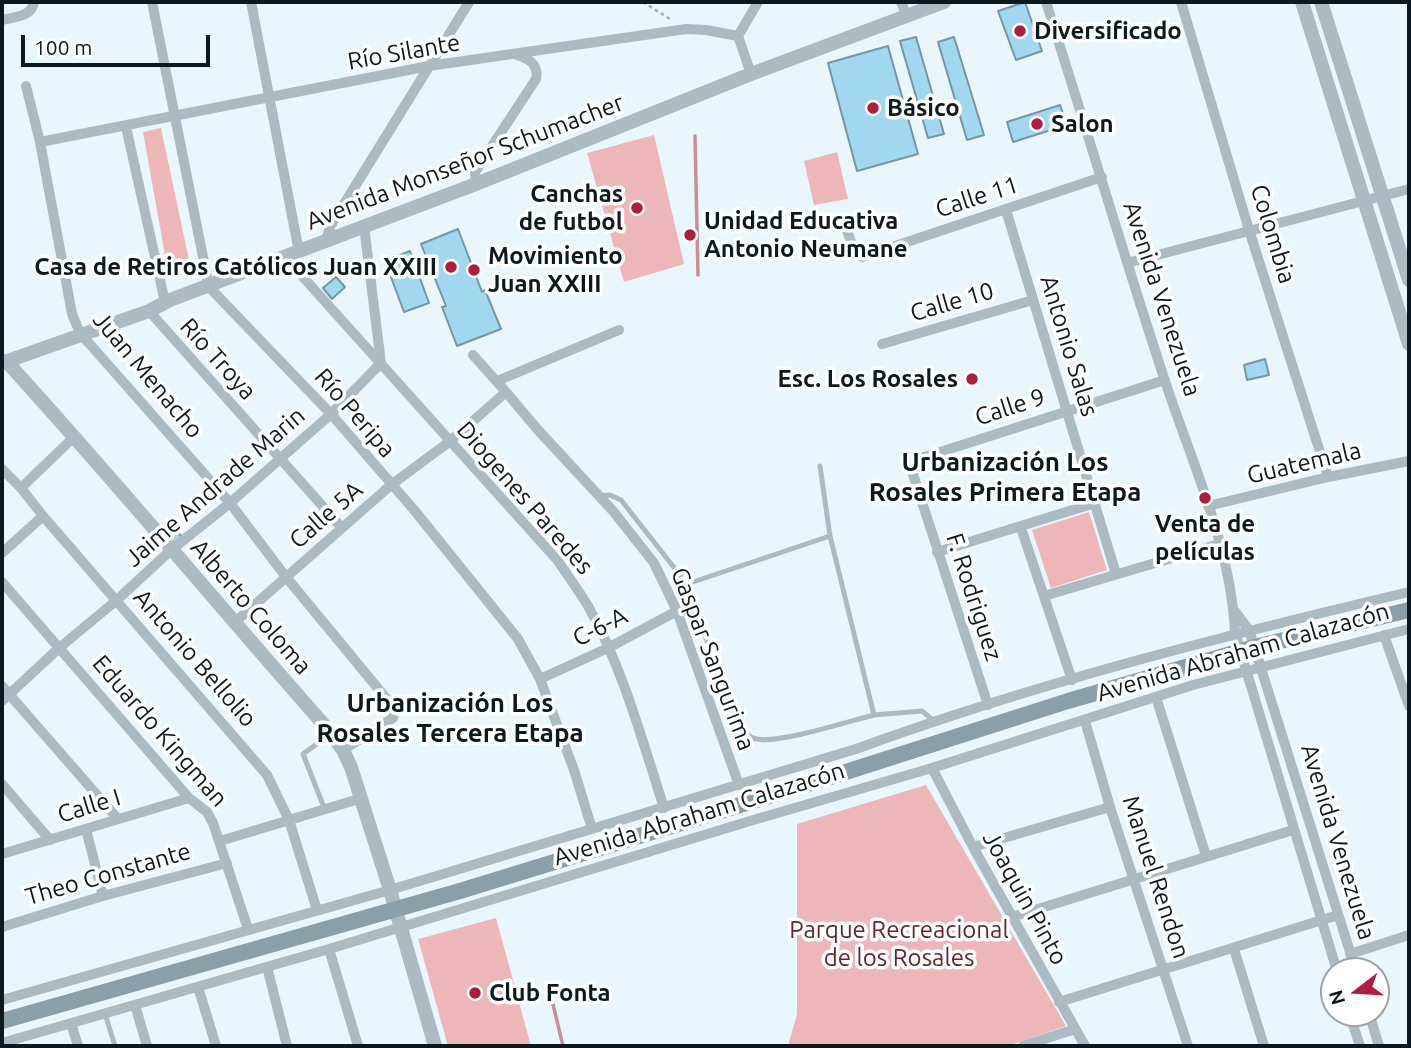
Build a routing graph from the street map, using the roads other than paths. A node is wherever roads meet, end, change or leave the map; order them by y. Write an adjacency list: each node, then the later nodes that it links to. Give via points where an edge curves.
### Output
1 (34, 2): 13 (street, via 29,13)
2 (152, 2): 20 (street)
3 (251, 2): 19 (street)
4 (469, 2): 16 (street)
5 (758, 2): 14 (street)
6 (901, 2): 12 (street)
7 (944, 2): 12 (street, Avenida Monseñor Schumacher)
8 (1046, 2): 23 (street, Avenida Venezuela)
9 (1181, 2): 31 (street, Colombia)
10 (1302, 2): 27 (street)
11 (1321, 2): 26 (street)
12 (906, 16): 17 (street, Avenida Monseñor Schumacher)
13 (2, 20)
14 (738, 36): 15 (street, Río Silante, via 686,29); 17 (street)
15 (516, 55): 16 (street, Río Silante); 24 (street, via 534,64 536,79 475,172)
16 (429, 66): 19 (street, Río Silante); 32 (street)
17 (751, 74): 24 (street, Avenida Monseñor Schumacher)
18 (26, 86): 22 (street, Juan Menacho)
19 (269, 99): 20 (street, Río Silante); 33 (street)
20 (174, 116): 21 (street, Río Silante); 36 (street)
21 (126, 127): 22 (street, Río Silante); 38 (street, Río Troya)
22 (40, 142): 41 (street, Juan Menacho, via 72,314)
23 (1102, 177): 28 (street, Calle 11); 34 (street, Avenida Venezuela)
24 (476, 184): 30 (street, Avenida Monseñor Schumacher)
25 (1409, 189): 26 (street)
26 (1383, 197): 27 (street); 35 (street)
27 (1364, 201): 31 (street); 43 (street)
28 (1006, 210): 29 (street, Calle 11, via 862,257 855,253); 37 (street, Antonio Salas)
29 (845, 225)
30 (365, 226): 32 (street, Avenida Monseñor Schumacher); 46 (street)
31 (1249, 230): 34 (street); 59 (street, Colombia)
32 (325, 242): 33 (street, Avenida Monseñor Schumacher)
33 (292, 255): 36 (street, Avenida Monseñor Schumacher); 46 (street, Diogenes Paredes)
34 (1127, 263): 47 (street, Avenida Venezuela)
35 (1409, 281)
36 (209, 287): 38 (street, Avenida Monseñor Schumacher); 51 (street, Río Peripa)
37 (1033, 300): 42 (street, Calle 10); 50 (street, Antonio Salas)
38 (165, 303): 39 (street, Avenida Monseñor Schumacher)
39 (149, 311): 41 (street, Avenida Monseñor Schumacher); 54 (street, Río Troya)
40 (619, 330): 48 (street)
41 (80, 333): 45 (street, Avenida Monseñor Schumacher); 63 (street, Juan Menacho)
42 (882, 344)
43 (1409, 344)
44 (473, 355): 48 (street)
45 (3, 360): 52 (street, Alberto Coloma)
46 (381, 362): 51 (street, Jaime Andrade Marin); 53 (street, Diogenes Paredes)
47 (1165, 380): 50 (street, Calle 9); 65 (street, Avenida Venezuela)
48 (497, 381): 49 (street)
49 (506, 392): 53 (street, Calle 5A); 62 (street, Gaspar Sangurima)
50 (1067, 412): 56 (street, Calle 9); 64 (street, Antonio Salas)
51 (331, 414): 54 (street, Jaime Andrade Marin); 60 (street, Río Peripa)
52 (75, 436): 61 (street); 71 (street, Alberto Coloma)
53 (449, 442): 60 (street, Calle 5A); 90 (street, Diogenes Paredes, via 558,561)
54 (281, 458): 63 (street, Jaime Andrade Marin); 68 (street, Río Troya)
55 (1409, 461): 59 (street, Guatemala)
56 (909, 462): 72 (street, F. Rodriguez)
57 (820, 466): 69 (lane)
58 (2, 468): 61 (street, Antonio Bellolio)
59 (1328, 477): 65 (street, Guatemala)
60 (391, 485): 68 (street, Calle 5A); 94 (street, Río Peripa, via 518,639)
61 (21, 488): 66 (street, Antonio Bellolio)
62 (600, 496): 77 (lane, via 621,500); 83 (street, Gaspar Sangurima, via 654,563)
63 (230, 503): 71 (street, Jaime Andrade Marin); 75 (street, Juan Menacho)
64 (1094, 503): 67 (street); 74 (street, Antonio Salas)
65 (1208, 506): 70 (street, Avenida Venezuela)
66 (43, 516): 73 (street); 80 (street, Antonio Bellolio)
67 (1021, 527): 72 (street); 79 (street)
68 (342, 528): 75 (street, Calle 5A)
69 (830, 536): 77 (lane); 100 (lane)
70 (1219, 544): 74 (street); 81 (street, Avenida Venezuela)
71 (171, 550): 80 (street, Jaime Andrade Marin); 84 (street, Alberto Coloma)
72 (937, 552): 98 (street, F. Rodriguez)
73 (2, 553)
74 (1116, 574): 79 (street)
75 (286, 577): 84 (street, Calle 5A); 104 (street, Juan Menacho, via 396,709 393,718)
76 (2, 582): 89 (street, Eduardo Kingman)
77 (687, 584): 100 (lane, via 736,723 747,734 757,740 775,739)
78 (1409, 592): 86 (street, Avenida Abraham Calazacón)
79 (1044, 596): 95 (street)
80 (117, 600): 89 (street, Jaime Andrade Marin); 114 (street, Antonio Bellolio, via 267,775)
81 (1234, 610): 86 (street, Avenida Venezuela); 87 (street, Avenida Venezuela)
82 (1409, 610): 91 (main road, Avenida Abraham Calazacón)
83 (677, 611): 90 (street, C-6-A); 107 (street, Gaspar Sangurima)
84 (234, 623): 103 (street, Alberto Coloma)
85 (1409, 629): 88 (street, Avenida Abraham Calazacón)
86 (1249, 630): 87 (street, Avenida Abraham Calazacón); 91 (street, Avenida Venezuela)
87 (1235, 634): 91 (street, Avenida Venezuela); 95 (street, Avenida Abraham Calazacón)
88 (1384, 635): 92 (street, Avenida Abraham Calazacón); 99 (street)
89 (59, 648): 96 (street, Jaime Andrade Marin); 108 (street, Eduardo Kingman)
90 (608, 648): 94 (street, C-6-A); 111 (street, Diogenes Paredes)
91 (1248, 649): 92 (street, Avenida Venezuela); 93 (street, Avenida Venezuela); 128 (main road, Avenida Abraham Calazacón)
92 (1261, 666): 93 (street, Avenida Abraham Calazacón); 129 (street, Avenida Venezuela)
93 (1246, 671): 97 (street, Avenida Abraham Calazacón); 117 (street, Avenida Venezuela)
94 (540, 679): 116 (street, Río Peripa)
95 (1072, 680): 98 (street, Avenida Abraham Calazacón)
96 (4, 694): 113 (street)
97 (1156, 697): 101 (street, Avenida Abraham Calazacón); 122 (street)
98 (988, 705): 102 (street, Avenida Abraham Calazacón)
99 (1409, 706)
100 (874, 715): 102 (lane, via 922,711)
101 (1085, 721): 105 (street, Avenida Abraham Calazacón); 110 (street, Manuel Rendon)
102 (935, 722): 107 (street, Avenida Abraham Calazacón)
103 (331, 734): 104 (street, Alberto Coloma); 112 (lane, via 303,754)
104 (343, 750): 109 (street, Alberto Coloma)
105 (932, 768): 120 (street, Joaquin Pinto); 133 (street, Avenida Abraham Calazacón)
106 (2, 784): 118 (street)
107 (739, 785): 111 (street, Avenida Abraham Calazacón)
108 (189, 798): 113 (street, Calle I); 119 (street, Eduardo Kingman, via 207,812)
109 (362, 798): 112 (street); 125 (street, Alberto Coloma)
110 (1110, 807): 120 (street); 124 (street, Manuel Rendon)
111 (664, 808): 116 (street, Avenida Abraham Calazacón)
112 (325, 810): 114 (street)
113 (117, 818): 115 (street, Calle I)
114 (289, 820): 119 (street); 127 (street, Antonio Bellolio)
115 (86, 829): 118 (street, Calle I); 126 (street)
116 (592, 829): 125 (street, Avenida Abraham Calazacón)
117 (1293, 830): 122 (street); 131 (street, Avenida Venezuela)
118 (50, 840): 121 (street, Calle I)
119 (220, 841): 123 (street, Eduardo Kingman)
120 (973, 847): 130 (street, Joaquin Pinto)
121 (2, 854)
122 (1206, 856): 124 (street)
123 (227, 863): 126 (street, Theo Constante); 134 (street, Eduardo Kingman)
124 (1135, 880): 130 (street); 142 (street, Manuel Rendon)
125 (390, 890): 127 (street, Avenida Abraham Calazacón); 128 (street, Alberto Coloma)
126 (103, 896): 132 (street, Theo Constante)
127 (317, 910): 134 (street, Avenida Abraham Calazacón)
128 (396, 910): 133 (street, Alberto Coloma); 148 (main road, Avenida Abraham Calazacón)
129 (1338, 915): 131 (street); 138 (street, Avenida Venezuela)
130 (1012, 917): 145 (street, Joaquin Pinto)
131 (1321, 921): 137 (street); 139 (street, Avenida Venezuela)
132 (2, 927)
133 (401, 927): 136 (street, Avenida Abraham Calazacón); 160 (street, Alberto Coloma)
134 (248, 929): 144 (street, Avenida Abraham Calazacón)
135 (1409, 935): 138 (street)
136 (329, 949): 141 (street, Avenida Abraham Calazacón); 159 (street)
137 (1234, 949): 142 (street); 164 (street)
138 (1350, 954): 140 (street, Avenida Venezuela)
139 (1333, 957)
140 (1351, 957)
141 (267, 967): 143 (street, Avenida Abraham Calazacón); 158 (street)
142 (1164, 971): 145 (street); 163 (street, Manuel Rendon)
143 (198, 987): 146 (street, Avenida Abraham Calazacón); 157 (street)
144 (2, 1000)
145 (1059, 1002): 152 (street, Joaquin Pinto)
146 (135, 1005): 147 (street, Avenida Abraham Calazacón); 156 (street)
147 (105, 1014): 149 (street, Avenida Abraham Calazacón); 155 (lane)
148 (2, 1021)
149 (72, 1023): 153 (street, Avenida Abraham Calazacón); 154 (street)
150 (1354, 1027): 165 (street)
151 (1373, 1027): 166 (street)
152 (1075, 1029): 161 (street); 162 (street, Joaquin Pinto)
153 (2, 1043)
154 (78, 1046)
155 (115, 1046)
156 (147, 1046)
157 (216, 1046)
158 (287, 1046)
159 (358, 1046)
160 (435, 1046)
161 (1023, 1046)
162 (1084, 1046)
163 (1188, 1046)
164 (1264, 1046)
165 (1360, 1046)
166 (1379, 1046)

